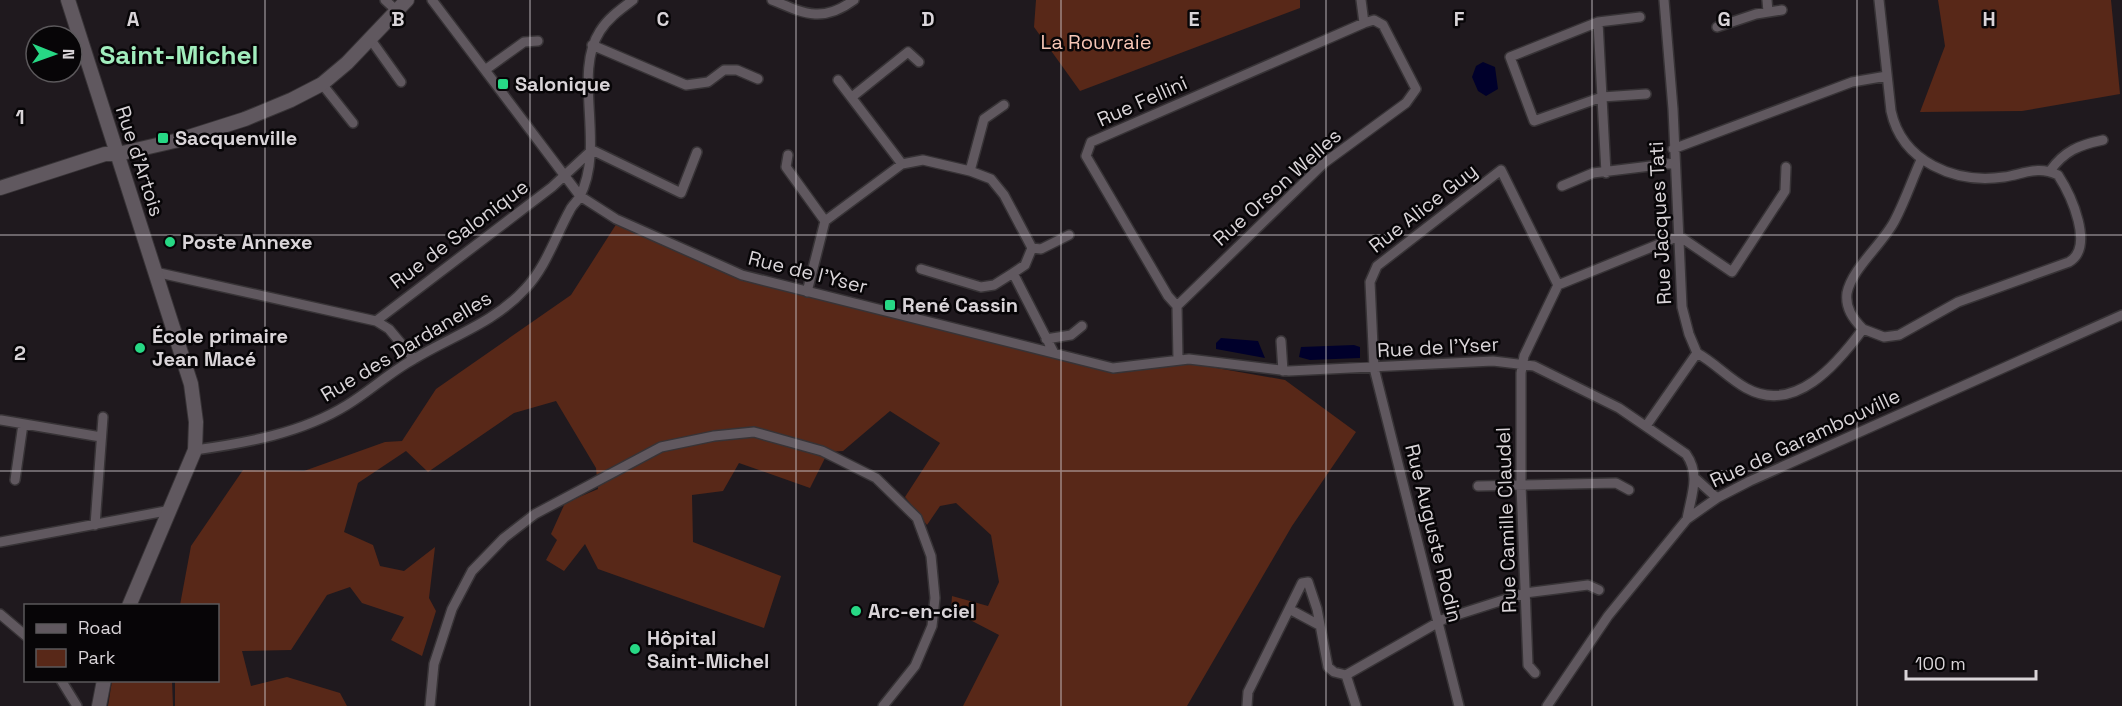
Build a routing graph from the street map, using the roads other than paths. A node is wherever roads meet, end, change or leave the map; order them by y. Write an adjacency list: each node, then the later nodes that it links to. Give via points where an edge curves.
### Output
1 (68, 0): 38 (street, Rue d'Artois)
2 (385, 0): 13 (street)
3 (407, 0): 13 (street)
4 (432, 0): 23 (street, Rue de l'Yser)
5 (633, 0): 21 (street, via 608,19)
6 (772, 0): 7 (street, via 823,16)
7 (854, 0)
8 (1361, 0): 17 (street)
9 (1664, 0): 35 (street, Rue Jacques Tati)
10 (1767, 0): 14 (street)
11 (1879, 0): 24 (street)
12 (1782, 10): 14 (street)
13 (397, 11): 19 (street)
14 (1768, 12): 18 (street)
15 (1640, 17): 16 (street)
16 (1598, 22): 31 (street); 31 (street, via 1510,57 1534,121)
17 (1365, 23): 60 (street, Rue Orson Welles, via 1383,25 1416,89 1406,103 1324,163); 60 (street, Rue Fellini, via 1091,142 1086,156)
18 (1717, 27)
19 (371, 40): 27 (street); 28 (street)
20 (538, 41): 23 (street, via 524,42)
21 (592, 45): 25 (street, via 686,85 708,82 724,70 737,70); 36 (street, Rue des Dardanelles)
22 (919, 62): 30 (street, via 908,52)
23 (485, 70): 47 (street, Rue de l'Yser)
24 (1887, 76): 35 (street, via 1852,82); 40 (street, via 1894,127)
25 (758, 79)
26 (838, 80): 30 (street)
27 (401, 82)
28 (322, 84): 33 (street); 38 (street, via 245,119)
29 (1646, 94): 31 (street)
30 (852, 97): 42 (street)
31 (1602, 97): 46 (street)
32 (1004, 105): 44 (street, via 984,119)
33 (353, 123)
34 (2103, 140): 45 (street, via 2060,156)
35 (1673, 148): 41 (street, Rue Jacques Tati)
36 (592, 150): 37 (street, via 681,193); 47 (street, Rue de Salonique); 50 (street, Rue des Dardanelles)
37 (698, 152)
38 (118, 154): 49 (street, via 105,154); 56 (street, Rue d'Artois)
39 (788, 155): 51 (street, via 786,167)
40 (1921, 160): 45 (street, via 1948,172 1977,178 2005,177 2035,169); 64 (street, via 1894,221 1853,276 1847,291 1846,305)
41 (1675, 163): 46 (street); 53 (street, Rue Jacques Tati)
42 (902, 164): 44 (street, via 923,160); 51 (street)
43 (1786, 166): 53 (street, via 1785,191 1732,272)
44 (970, 171): 54 (street, via 991,179 1004,195)
45 (2050, 171): 64 (street, via 2063,183 2080,227 2083,244 2077,258 1958,302 1899,335 1884,337)
46 (1606, 172): 48 (street)
47 (564, 177): 50 (street, Rue de l'Yser); 62 (street, Rue de Salonique)
48 (1562, 186)
49 (0, 188)
50 (580, 196): 59 (street, Rue de l'Yser, via 616,219 710,262); 69 (street, Rue des Dardanelles, via 526,289 496,316)
51 (825, 221): 59 (street)
52 (1069, 235): 54 (street, via 1041,249)
53 (1680, 236): 58 (street); 68 (street, Rue Jacques Tati, via 1682,307)
54 (1032, 248): 57 (street, via 1025,265)
55 (921, 269): 57 (street, via 981,286 994,285)
56 (155, 272): 62 (street); 79 (street, Rue d'Artois, via 191,384)
57 (1013, 273): 65 (street)
58 (1558, 285): 71 (street); 72 (street, Rue Alice Guy, via 1501,170 1373,271 1370,282)
59 (807, 292): 67 (street, Rue de l'Yser)
60 (1177, 306): 70 (street)
61 (2122, 315): 85 (street, Rue de Garambouville)
62 (375, 321): 69 (street, via 389,328)
63 (1082, 326): 65 (street, via 1071,335)
64 (1863, 329): 68 (street, via 1822,376 1786,394 1761,394 1747,389)
65 (1046, 339): 67 (street)
66 (1281, 341): 73 (street)
67 (1054, 352): 70 (street, Rue de l'Yser, via 1113,368)
68 (1697, 353): 77 (street)
69 (414, 359): 79 (street, Rue des Dardanelles, via 345,407 301,426 260,439)
70 (1178, 360): 73 (street, Rue de l'Yser)
71 (1522, 364): 72 (street, Rue de l'Yser, via 1493,361); 77 (street, Rue de l'Yser, via 1570,382); 82 (street, Rue Camille Claudel)
72 (1374, 368): 73 (street, Rue de l'Yser); 95 (street, Rue Auguste Rodin)
73 (1283, 371)
74 (103, 417): 78 (street)
75 (1, 420): 76 (street)
76 (23, 424): 78 (street); 81 (street)
77 (1646, 426): 80 (street, Rue de l'Yser, via 1686,454)
78 (101, 437): 88 (street)
79 (195, 450): 86 (street, Rue d'Artois)
80 (1696, 479): 85 (street, Rue de l'Yser); 87 (street)
81 (15, 480)
82 (1521, 485): 83 (street); 84 (street, via 1616,483); 91 (street, Rue Camille Claudel)
83 (1478, 486)
84 (1629, 490)
85 (1717, 498): 87 (street, Rue de Garambouville)
86 (171, 510): 88 (street); 92 (street, Rue d'Artois)
87 (1687, 519): 109 (street, Rue de Garambouville, via 1608,616)
88 (95, 525): 89 (street)
89 (0, 542)
90 (1599, 590): 91 (street, via 1588,585)
91 (1525, 593): 95 (street); 98 (street, Rue Camille Claudel, via 1528,665)
92 (130, 604)
93 (1291, 610): 96 (street); 96 (street, via 1302,583 1308,582); 106 (street, via 1248,692)
94 (0, 614): 97 (street)
95 (1438, 623): 99 (street); 108 (street, Rue Auguste Rodin)
96 (1319, 625): 99 (street, via 1328,667)
97 (24, 634)
98 (1535, 673)
99 (1346, 675): 107 (street)
100 (62, 682): 102 (street)
101 (104, 682): 103 (street)
102 (77, 706)
103 (99, 706)
104 (430, 706): 105 (street, via 434,664 452,609 472,571 504,538 534,514 661,447 754,432 822,451 876,478 917,519 931,556 935,598 932,626 915,666)
105 (883, 706)
106 (1247, 706)
107 (1356, 706)
108 (1459, 706)
109 (1547, 706)

